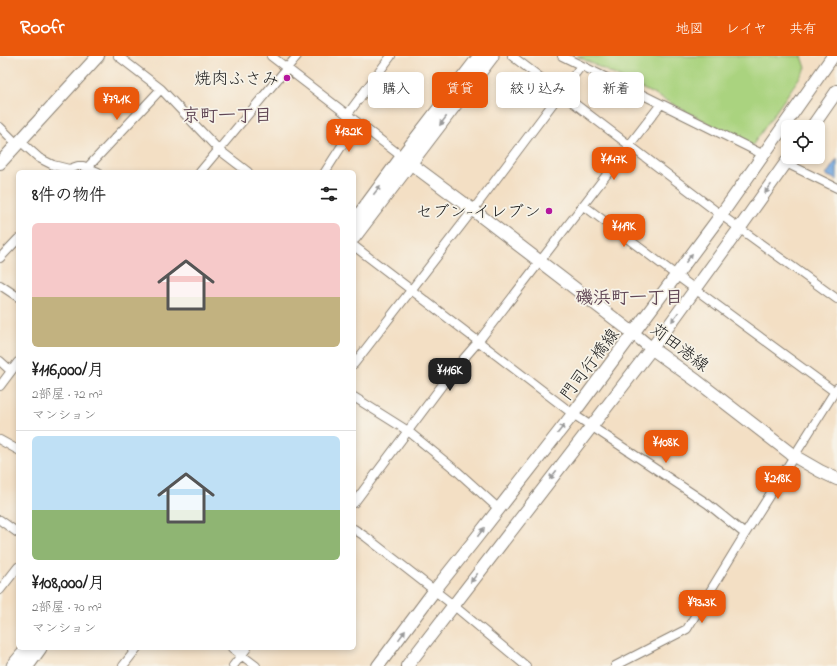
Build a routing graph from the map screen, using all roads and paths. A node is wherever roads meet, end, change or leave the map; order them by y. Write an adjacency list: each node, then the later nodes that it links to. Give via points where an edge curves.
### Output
1 (98, 56): 24 (main road)
2 (118, 56): 15 (street)
3 (271, 56): 12 (street)
4 (297, 56): 12 (street)
5 (391, 56): 20 (street)
6 (480, 56): 28 (highway)
7 (492, 56): 28 (highway, one-way to 28)
8 (512, 56): 13 (street)
9 (562, 56): 11 (street)
10 (833, 56): 27 (main road, 門司行橋線)
11 (581, 66): 14 (street); 17 (street)
12 (286, 68): 20 (street); 26 (street)
13 (533, 72)
14 (577, 72)
15 (161, 89): 26 (street); 32 (street)
16 (837, 91): 21 (main road)
17 (661, 104): 25 (street); 27 (street)
18 (550, 108): 41 (street)
19 (580, 108): 25 (street)
20 (347, 115): 22 (street)
21 (817, 120)
22 (357, 122): 28 (street); 38 (street)
23 (0, 127): 24 (street)
24 (19, 142): 29 (main road); 33 (street, via 39,158)
25 (629, 145): 40 (street); 42 (street)
26 (218, 149): 36 (street); 37 (street)
27 (764, 155): 42 (main road, 門司行橋線)
28 (406, 160): 41 (main road, 苅田港線); 43 (highway, one-way to 28); 45 (highway)
29 (0, 163)
30 (785, 164): 44 (main road, one-way to 44)
31 (795, 164): 39 (street)
32 (87, 168): 34 (street, via 78,166); 35 (street)
33 (66, 170)
34 (70, 170)
35 (92, 170)
36 (202, 170)
37 (245, 170)
38 (326, 170)
39 (837, 188)
40 (583, 205): 49 (street); 50 (street)
41 (473, 210): 49 (main road, 苅田港線); 53 (street)
42 (721, 215): 44 (street); 50 (main road, 門司行橋線, one-way to 42)
43 (356, 220)
44 (740, 229): 52 (main road); 55 (street)
45 (356, 234)
46 (16, 241): 48 (street)
47 (356, 248): 53 (street)
48 (0, 258)
49 (539, 261): 56 (main road, 苅田港線); 57 (street)
50 (676, 276): 52 (street); 56 (main road, 門司行橋線)
51 (0, 285): 54 (street)
52 (695, 289): 58 (main road, one-way to 58); 64 (street)
53 (411, 290): 57 (street); 60 (street)
54 (16, 296)
55 (837, 299)
56 (633, 333): 58 (main road, 苅田港線); 66 (main road, 門司行橋線)
57 (478, 342): 66 (street); 68 (street)
58 (651, 348): 67 (main road); 71 (main road, 苅田港線)
59 (0, 361): 62 (street)
60 (356, 361)
61 (16, 365): 62 (street)
62 (11, 371): 63 (street)
63 (0, 386)
64 (836, 390): 71 (street)
65 (356, 398): 68 (street)
66 (573, 414): 67 (street); 74 (main road, 門司行橋線, one-way to 66)
67 (591, 426): 78 (street, via 708,504); 82 (main road, one-way to 82)
68 (408, 431): 73 (street); 74 (street)
69 (0, 440): 70 (street)
70 (16, 449)
71 (794, 456): 72 (main road, 苅田港線); 78 (street)
72 (837, 479)
73 (356, 500)
74 (498, 509): 81 (main road, 門司行橋線, one-way to 74)
75 (0, 520): 77 (street)
76 (356, 530): 81 (street)
77 (16, 532)
78 (744, 534): 95 (street, via 687,629)
79 (16, 570): 80 (street)
80 (0, 590)
81 (434, 591): 82 (street); 92 (main road, 門司行橋線, one-way to 81)
82 (453, 605): 93 (main road); 94 (street)
83 (26, 650): 87 (highway)
84 (39, 650): 88 (highway)
85 (135, 650): 89 (street)
86 (244, 651): 90 (street); 91 (street)
87 (13, 666)
88 (27, 666)
89 (123, 666)
90 (233, 666)
91 (256, 666)
92 (378, 666)
93 (407, 666)
94 (526, 666)
95 (615, 666)

